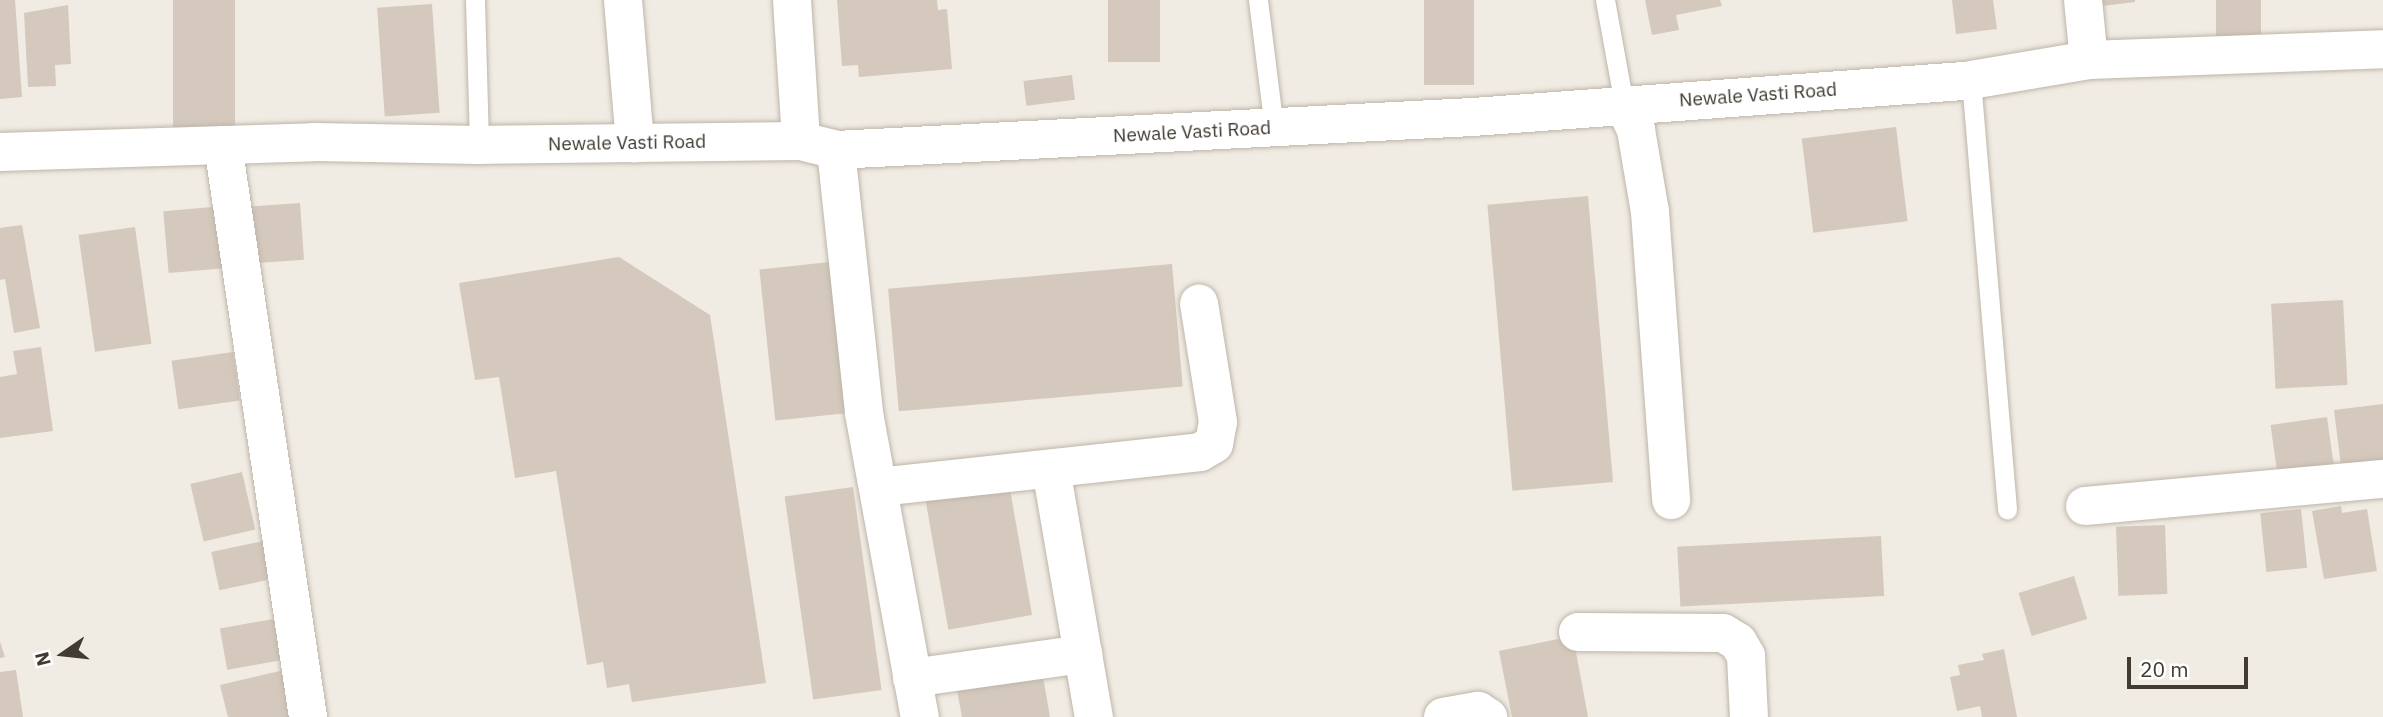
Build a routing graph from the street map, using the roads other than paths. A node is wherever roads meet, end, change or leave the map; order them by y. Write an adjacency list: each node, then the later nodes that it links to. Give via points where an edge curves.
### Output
1 (475, 0): 14 (lane)
2 (623, 0): 12 (street)
3 (792, 0): 15 (street)
4 (1258, 0): 11 (lane)
5 (1605, 0): 10 (lane)
6 (2083, 0): 8 (street)
7 (2383, 49): 8 (street, Newale Vasti Road)
8 (2089, 60): 9 (street, Newale Vasti Road)
9 (1971, 80): 10 (street, Newale Vasti Road); 23 (lane)
10 (1624, 105): 11 (street, Newale Vasti Road); 21 (street, via 1636,130 1650,212)
11 (1274, 128): 15 (street, Newale Vasti Road)
12 (635, 143): 14 (street, Newale Vasti Road); 15 (street, Newale Vasti Road)
13 (223, 145): 14 (street, Newale Vasti Road); 16 (street, Newale Vasti Road); 27 (street)
14 (479, 145)
15 (819, 145): 20 (street)
16 (0, 152)
17 (1199, 304): 18 (street, via 1218,422 1214,444 1200,452)
18 (1051, 469): 20 (street); 25 (street)
19 (2383, 479): 22 (street)
20 (879, 487): 26 (street)
21 (1671, 499)
22 (2085, 506)
23 (2007, 509)
24 (1578, 632): 32 (street, via 1723,633 1738,642 1746,656)
25 (1083, 654): 26 (street); 29 (street)
26 (912, 678): 28 (street)
27 (308, 717)
28 (920, 717)
29 (1094, 717)
30 (1444, 717): 31 (street, via 1478,711)
31 (1489, 717)
32 (1749, 717)

